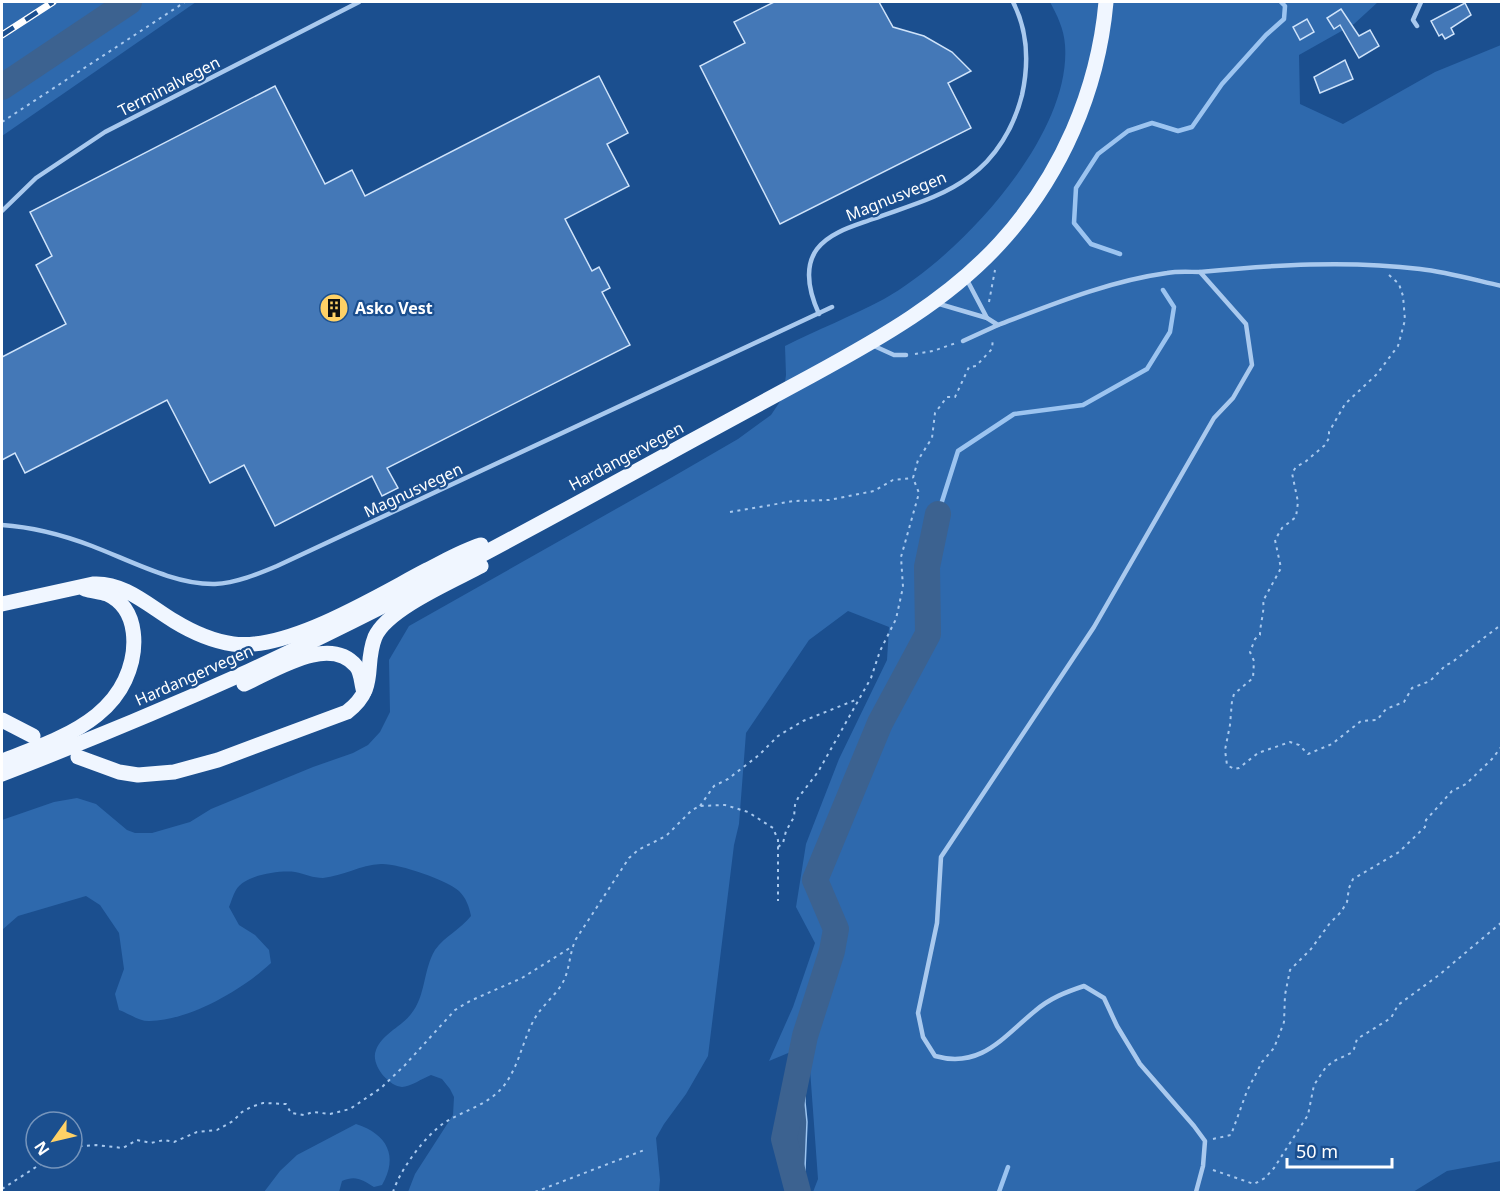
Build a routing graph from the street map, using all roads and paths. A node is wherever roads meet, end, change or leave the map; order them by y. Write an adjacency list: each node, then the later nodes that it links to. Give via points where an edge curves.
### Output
1 (186, 2): 7 (path)
2 (359, 2): 8 (lane, Terminalvegen, via 105,132 36,178)
3 (1013, 2): 15 (lane, Magnusvegen, via 1025,33 1025,74 1016,115 999,146 970,177 952,188 851,227 823,243 811,264 809,285)
4 (1106, 2): 11 (main road, Hardangervegen, via 1092,81 1059,160 1016,224)
5 (1421, 2): 6 (lane, via 1413,20)
6 (1417, 26)
7 (2, 122)
8 (2, 211)
9 (1389, 266): 10 (lane, via 1352,263); 12 (lane); 28 (path, via 1388,274 1399,284 1403,296 1405,320 1398,346 1377,374 1345,404 1325,445 1292,473 1298,502 1296,516 1275,540 1281,568 1263,602 1260,635 1250,652 1253,678 1234,694 1232,701 1225,750 1227,765 1239,768 1258,753 1290,742 1308,754 1332,744 1361,721 1377,720 1386,709 1404,702 1412,688 1430,681)
10 (1200, 272): 17 (lane, via 1168,272 1109,286 1068,297); 43 (lane, via 1246,324 1252,365 1233,398 1214,418 1094,627 941,857 937,923 918,1013 923,1037 935,1056 951,1060 974,1057 999,1043 1061,993 1084,986 1104,998 1140,1064)
11 (966, 276): 13 (main road, Hardangervegen); 16 (lane)
12 (1502, 286)
13 (934, 302): 16 (lane); 19 (main road, Hardangervegen)
14 (832, 307): 15 (lane, Magnusvegen)
15 (819, 314): 24 (lane, Magnusvegen, via 277,566 238,580 201,583 50,533)
16 (987, 318): 17 (lane)
17 (998, 325): 18 (lane); 21 (path, via 992,349 976,366 969,367 955,397 947,397 935,413 932,438 918,460)
18 (963, 341): 20 (path)
19 (869, 343): 20 (lane, via 885,352); 22 (main road, Hardangervegen)
20 (906, 355)
21 (913, 478): 23 (path, via 893,480 874,491 830,500 794,501); 30 (path, via 919,493 902,557 903,587 896,618)
22 (588, 497): 25 (main road, Hardangervegen); 29 (main road, via 524,543 395,614 375,637)
23 (730, 512)
24 (2, 525)
25 (516, 536): 26 (main road, via 456,554 322,623 263,644 236,644 205,636 120,587 106,583); 31 (main road, Hardangervegen, via 329,632)
26 (79, 588): 27 (main road); 36 (main road, via 107,594 127,613 134,640 125,680 107,705 85,723)
27 (2, 604)
28 (1502, 624)
29 (364, 692): 31 (main road, via 357,667 339,654 325,652 306,656 182,712); 35 (main road, via 356,705 333,718 195,768 138,776)
30 (858, 699): 38 (path, via 803,721 778,736 759,755 714,786); 39 (path, via 818,772 798,798 794,817)
31 (144, 717): 37 (main road, Hardangervegen)
32 (2, 720): 33 (main road)
33 (33, 736)
34 (1502, 746): 43 (path, via 1466,784 1452,791 1426,820 1425,827 1399,852 1353,879 1341,912 1290,970 1284,1022 1274,1048 1247,1091 1231,1135)
35 (78, 757)
36 (2, 761)
37 (2, 774)
38 (700, 806): 39 (path, via 725,805 755,815 773,828); 42 (path, via 666,836 638,849 629,858)
39 (778, 847): 40 (path)
40 (777, 901)
41 (1502, 922): 46 (path, via 1398,1005 1391,1018 1357,1039 1351,1053 1326,1067 1314,1086 1308,1115 1265,1178 1254,1184)
42 (573, 946): 44 (path, via 522,978 455,1010 381,1088 350,1109 298,1114 291,1113 286,1104 263,1103 217,1130 197,1132 174,1142 137,1140 123,1148); 49 (path, via 565,979 534,1021 501,1089 434,1131 399,1175)
43 (1205, 1141): 46 (lane)
44 (84, 1146)
45 (647, 1149): 50 (path)
46 (1203, 1166): 51 (lane)
47 (31, 1170): 48 (path)
48 (2, 1189)
49 (393, 1192)
50 (535, 1192)
51 (1196, 1192)

